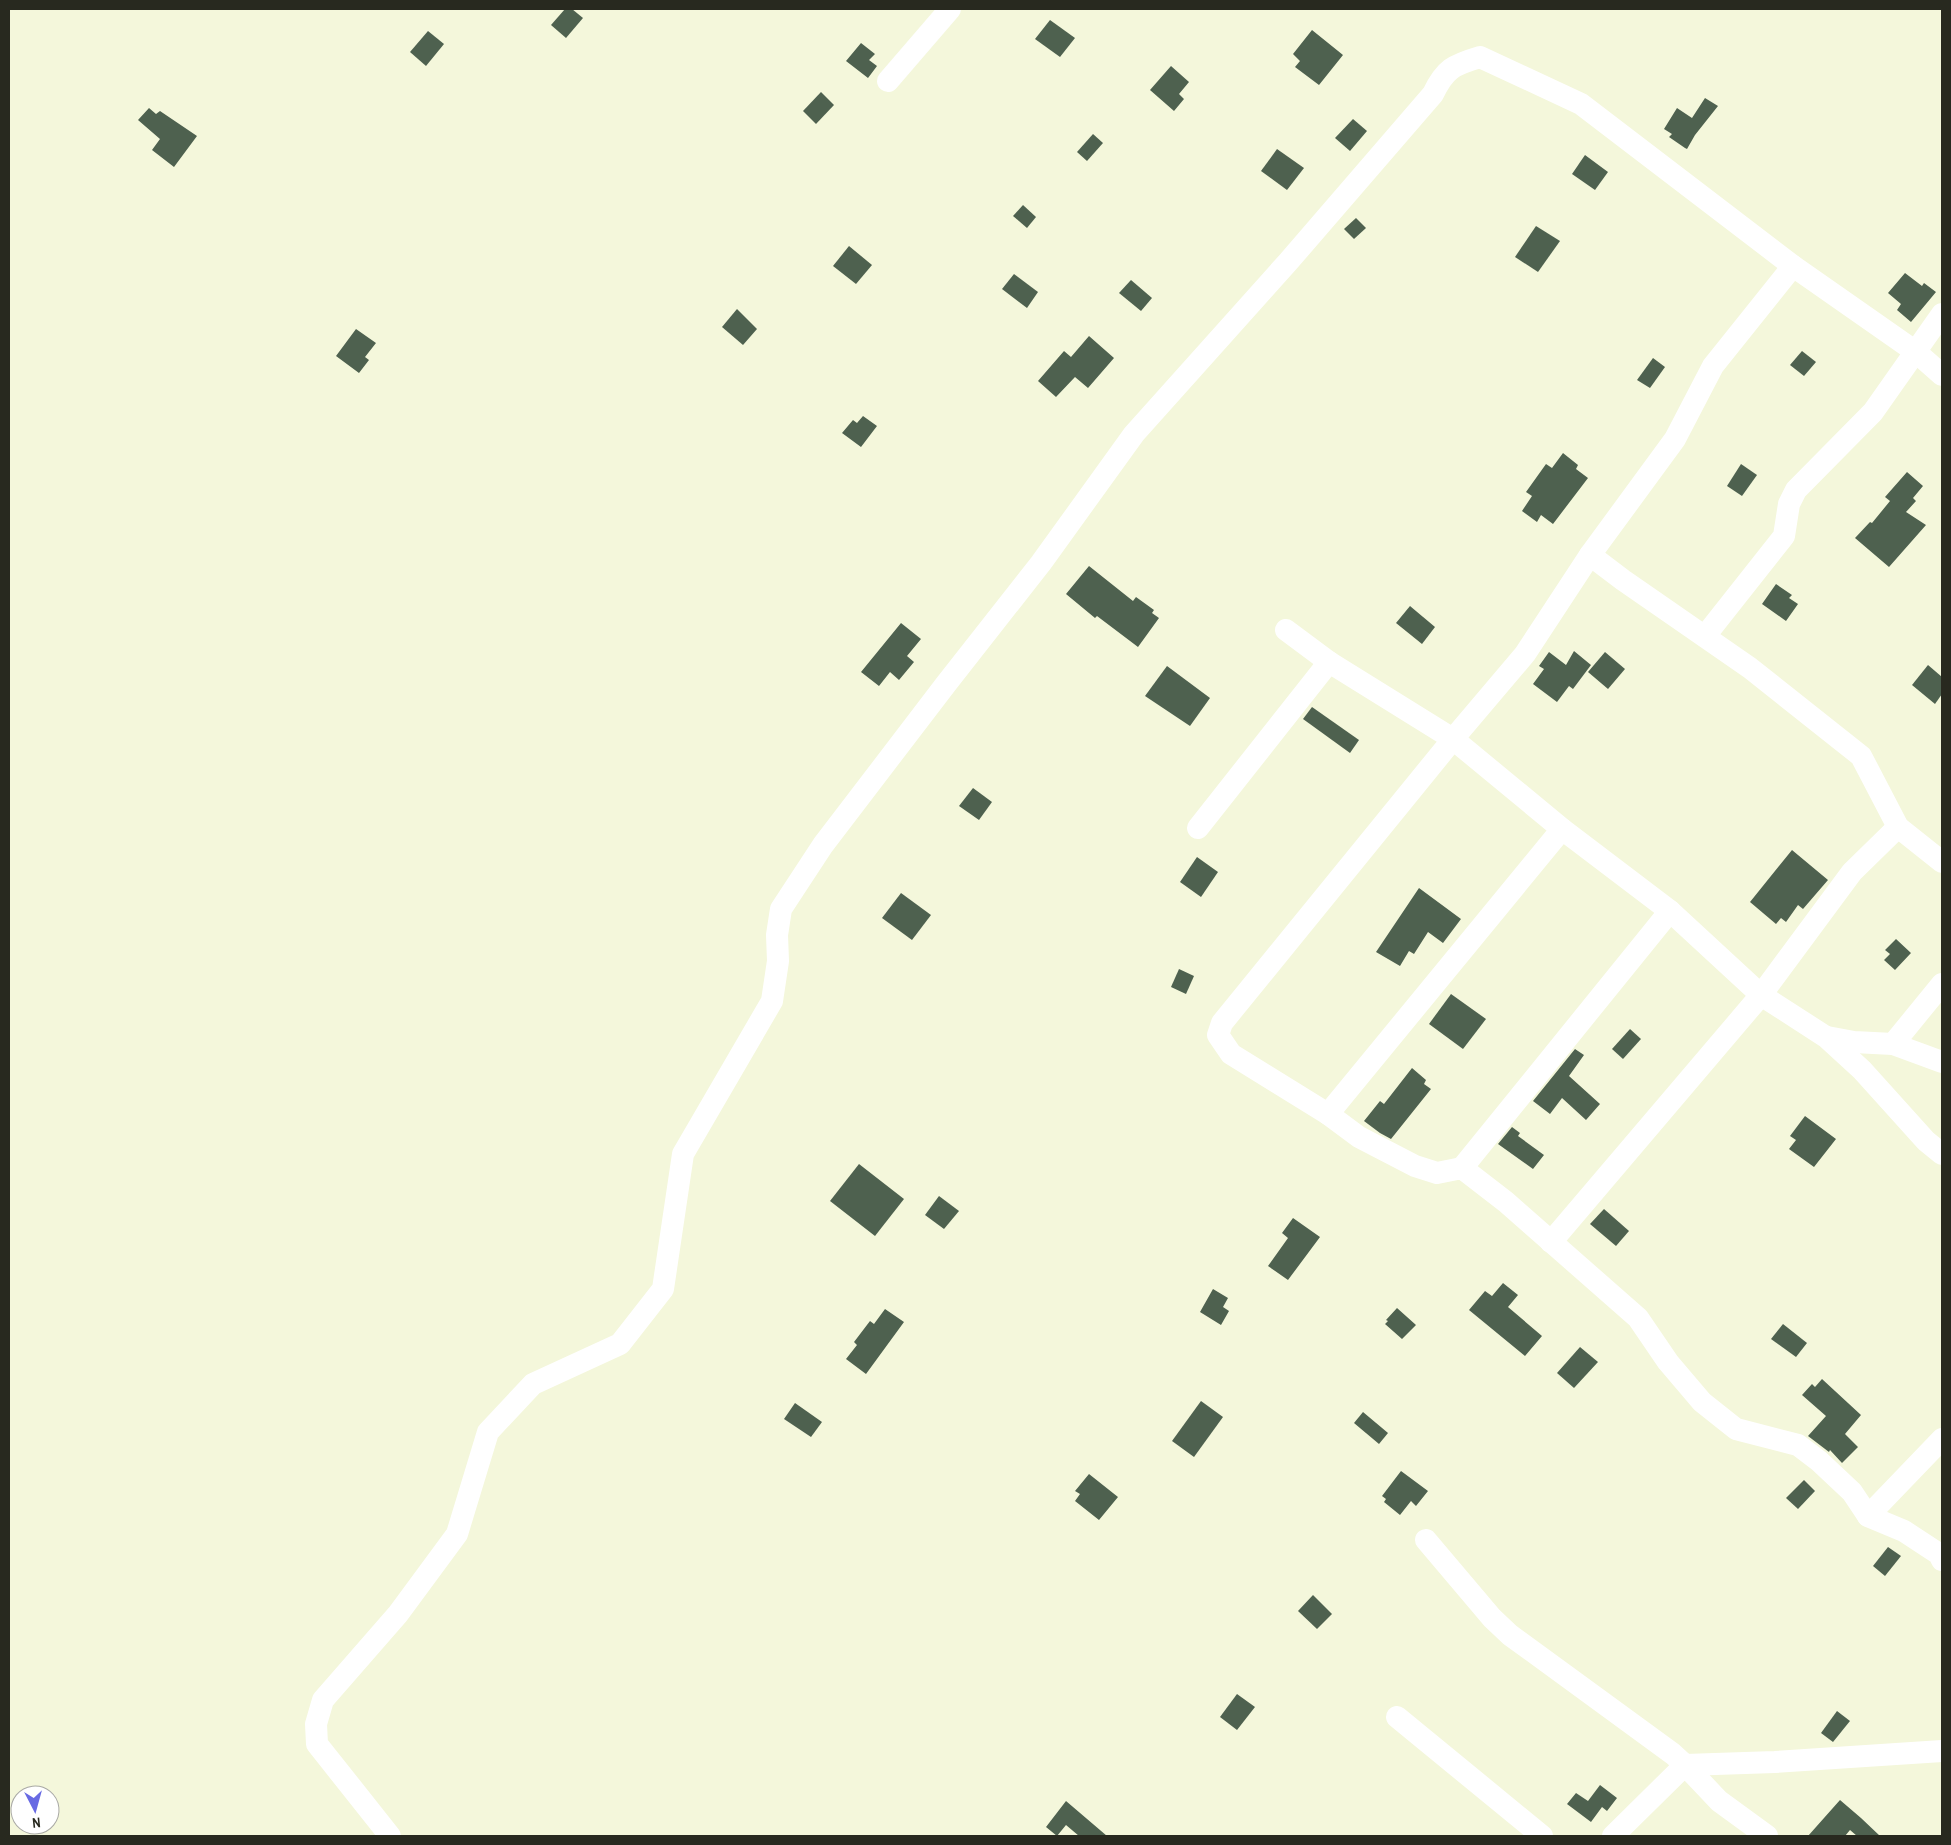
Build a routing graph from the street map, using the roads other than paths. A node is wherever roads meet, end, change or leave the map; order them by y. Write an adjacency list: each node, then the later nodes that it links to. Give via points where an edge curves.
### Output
1 (950, 9): 2 (street)
2 (888, 81)
3 (1793, 266): 5 (street); 7 (street, via 1713,366 1674,439); 33 (street, via 1581,104 1480,57 1457,64 1440,79 1433,94 1134,434 1040,563 823,845 781,909 772,1001 683,1154 663,1289 620,1344 533,1384 488,1432 457,1534 398,1614 322,1700 316,1724 317,1744)
4 (1942, 314): 5 (street)
5 (1916, 352): 6 (street); 9 (street, via 1873,412 1796,490 1789,504 1784,536)
6 (1942, 375)
7 (1590, 555): 9 (street); 11 (street, via 1525,654)
8 (1286, 630): 10 (street)
9 (1705, 636): 13 (street, via 1861,756)
10 (1329, 662): 11 (street); 12 (street)
11 (1453, 739): 14 (street); 22 (street, via 1222,1024 1218,1036 1232,1054)
12 (1198, 828)
13 (1898, 828): 15 (street); 18 (street, via 1852,872)
14 (1562, 829): 16 (street); 22 (street)
15 (1942, 862)
16 (1670, 911): 18 (street); 24 (street)
17 (1942, 984): 20 (street)
18 (1761, 994): 19 (street); 25 (street)
19 (1826, 1037): 20 (street); 23 (street)
20 (1892, 1044): 21 (street)
21 (1942, 1062)
22 (1328, 1114): 24 (street, via 1359,1137 1415,1166 1437,1173)
23 (1942, 1154)
24 (1462, 1168): 25 (street)
25 (1551, 1242): 27 (street, via 1638,1318 1668,1362 1702,1402 1736,1429 1798,1445 1852,1492)
26 (1942, 1439): 27 (street)
27 (1868, 1516): 29 (street, via 1904,1531 1939,1554)
28 (1426, 1540): 32 (street, via 1492,1618 1510,1634)
29 (1942, 1560)
30 (1396, 1716): 34 (street)
31 (1942, 1751): 32 (street)
32 (1685, 1765): 35 (street); 36 (street, via 1719,1801)
33 (390, 1836)
34 (1542, 1836)
35 (1613, 1836)
36 (1767, 1836)

